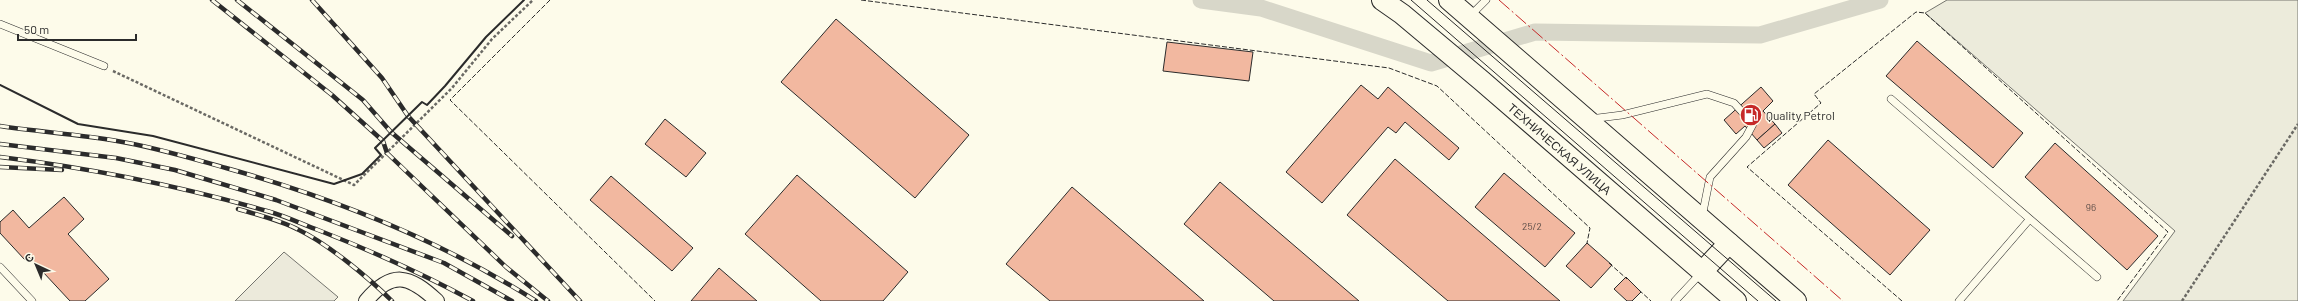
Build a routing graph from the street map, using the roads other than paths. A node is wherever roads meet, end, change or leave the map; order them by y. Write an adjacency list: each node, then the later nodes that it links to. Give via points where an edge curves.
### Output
1 (1382, 0): 13 (main road, ТЕХНИЧЕСКАЯ УЛИЦА, via 1482,81)
2 (1449, 0): 4 (main road)
3 (1486, 0): 4 (lane)
4 (1474, 21): 8 (main road)
5 (0, 24): 6 (lane)
6 (104, 66)
7 (1891, 99): 10 (lane)
8 (1586, 119): 9 (main road); 9 (lane, via 1622,115 1707,94 1734,103 1753,124 1746,137 1710,177)
9 (1702, 219): 11 (main road)
10 (2029, 220): 14 (lane); 21 (lane)
11 (1729, 243): 13 (main road); 20 (main road)
12 (0, 267): 15 (lane)
13 (1702, 272): 18 (lane); 19 (main road, ТЕХНИЧЕСКАЯ УЛИЦА)
14 (2097, 277)
15 (32, 301)
16 (366, 301): 17 (street, via 378,287 392,279 403,280 422,288)
17 (437, 301)
18 (1675, 301)
19 (1736, 301)
20 (1796, 301)
21 (1959, 301)

